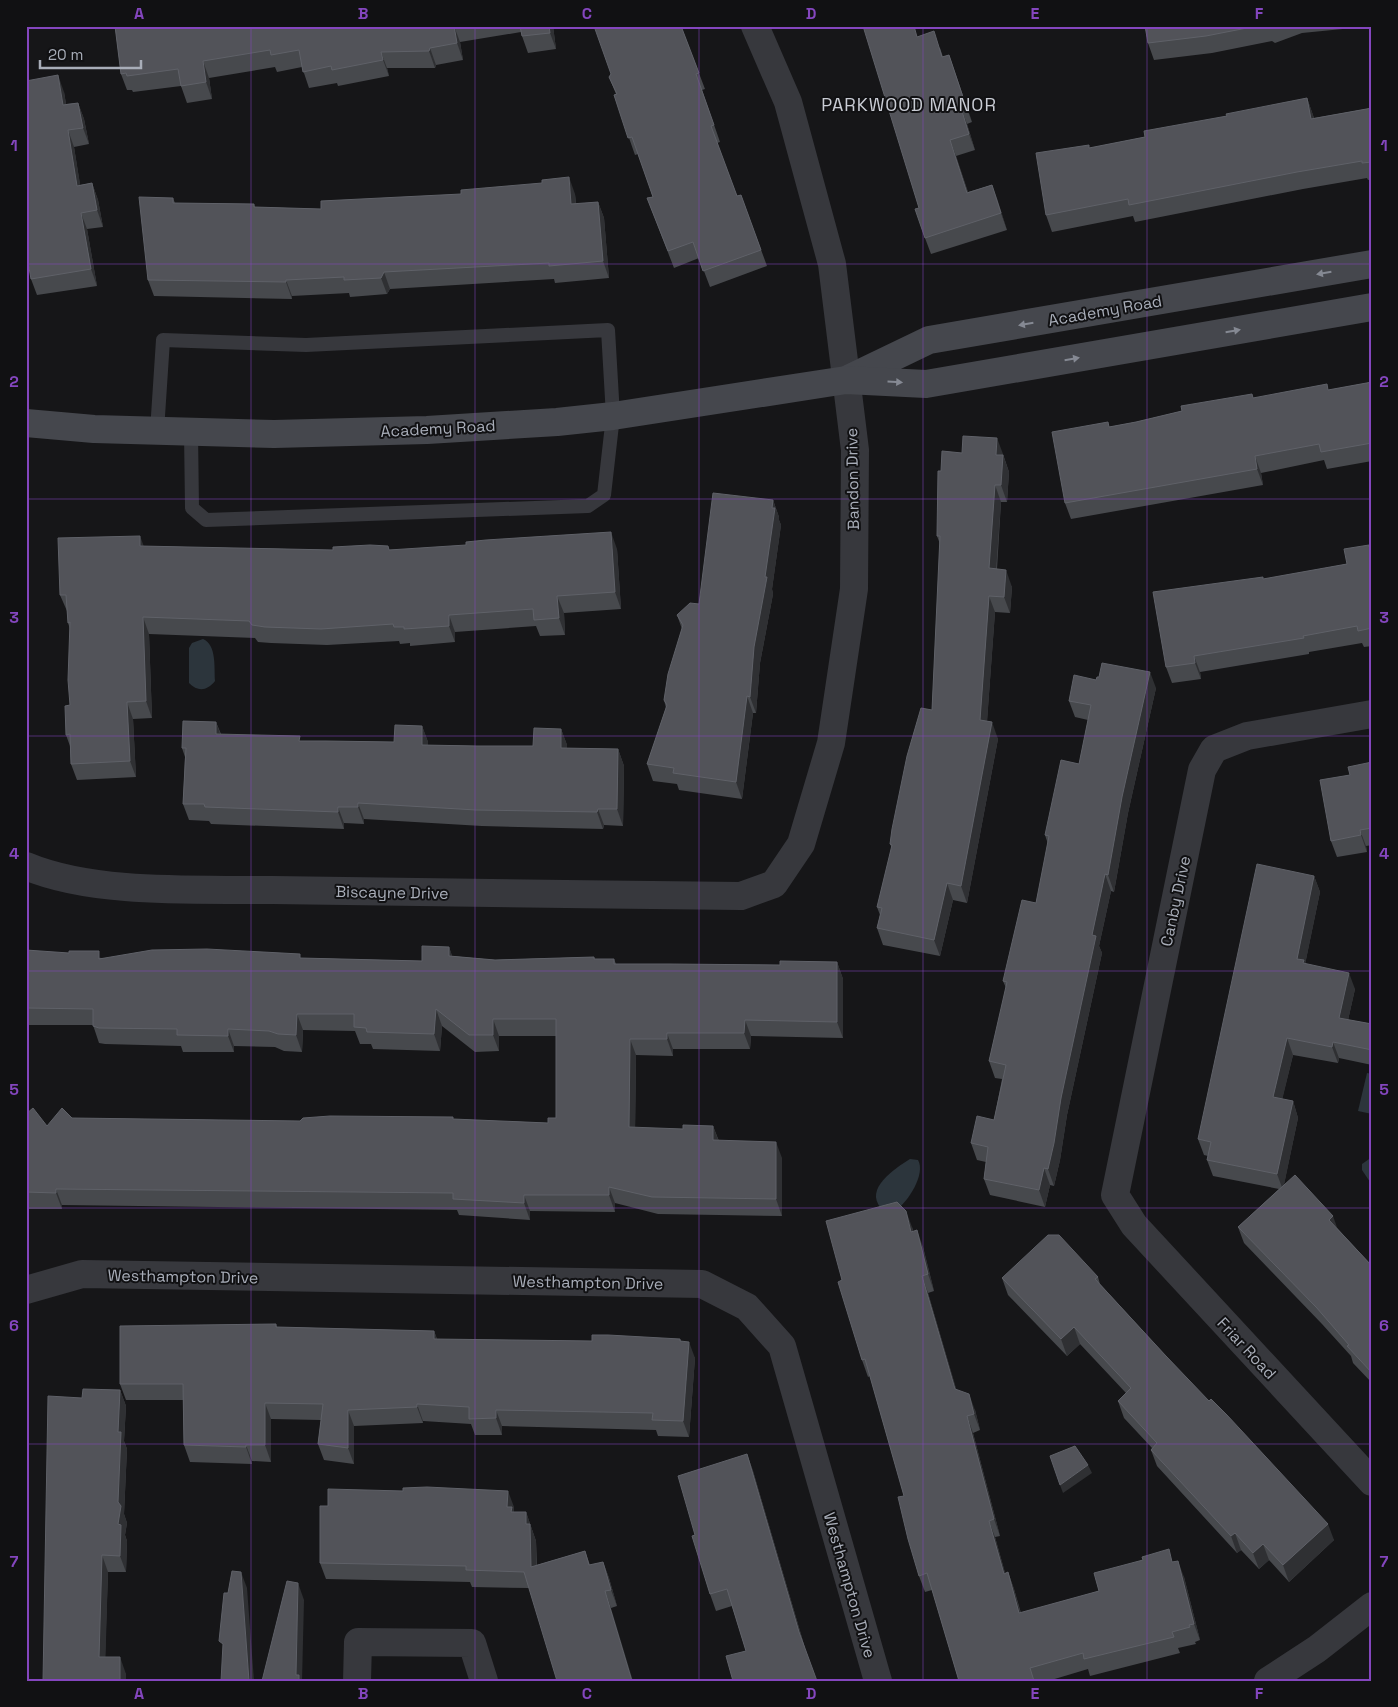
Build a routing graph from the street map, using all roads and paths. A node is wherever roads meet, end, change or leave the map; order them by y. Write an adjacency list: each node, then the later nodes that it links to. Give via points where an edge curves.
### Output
1 (755, 26): 4 (street, Bandon Drive, via 788,102 832,264)
2 (1372, 264): 4 (main road, Academy Road, one-way to 4, via 928,340)
3 (1372, 307): 4 (main road, Academy Road, one-way to 3, via 926,384)
4 (846, 380): 5 (main road, Academy Road); 11 (street, Bandon Drive, via 855,450 854,589 831,744 801,844 774,884)
5 (613, 416): 7 (lane, via 608,330 306,345 163,340); 8 (main road, Academy Road, via 427,430 274,434); 8 (lane, via 604,496 588,506 568,507 206,520 192,508)
6 (26, 423): 7 (main road, Academy Road)
7 (157, 431): 8 (main road, Academy Road)
8 (191, 432)
9 (1372, 714): 12 (street, Canby Drive, via 1247,736 1214,749 1202,770 1115,1195)
10 (26, 866): 11 (street, Biscayne Drive, via 75,880 128,886 399,893 731,896)
11 (758, 889)
12 (1125, 1212): 14 (street, Friar Road)
13 (26, 1290): 18 (street, Westhampton Drive, via 82,1274 702,1284 747,1307 782,1346)
14 (1372, 1482)
15 (1372, 1606): 19 (street, via 1317,1649)
16 (357, 1681): 17 (street, via 358,1642 472,1643)
17 (484, 1681)
18 (878, 1681)
19 (1268, 1681)

